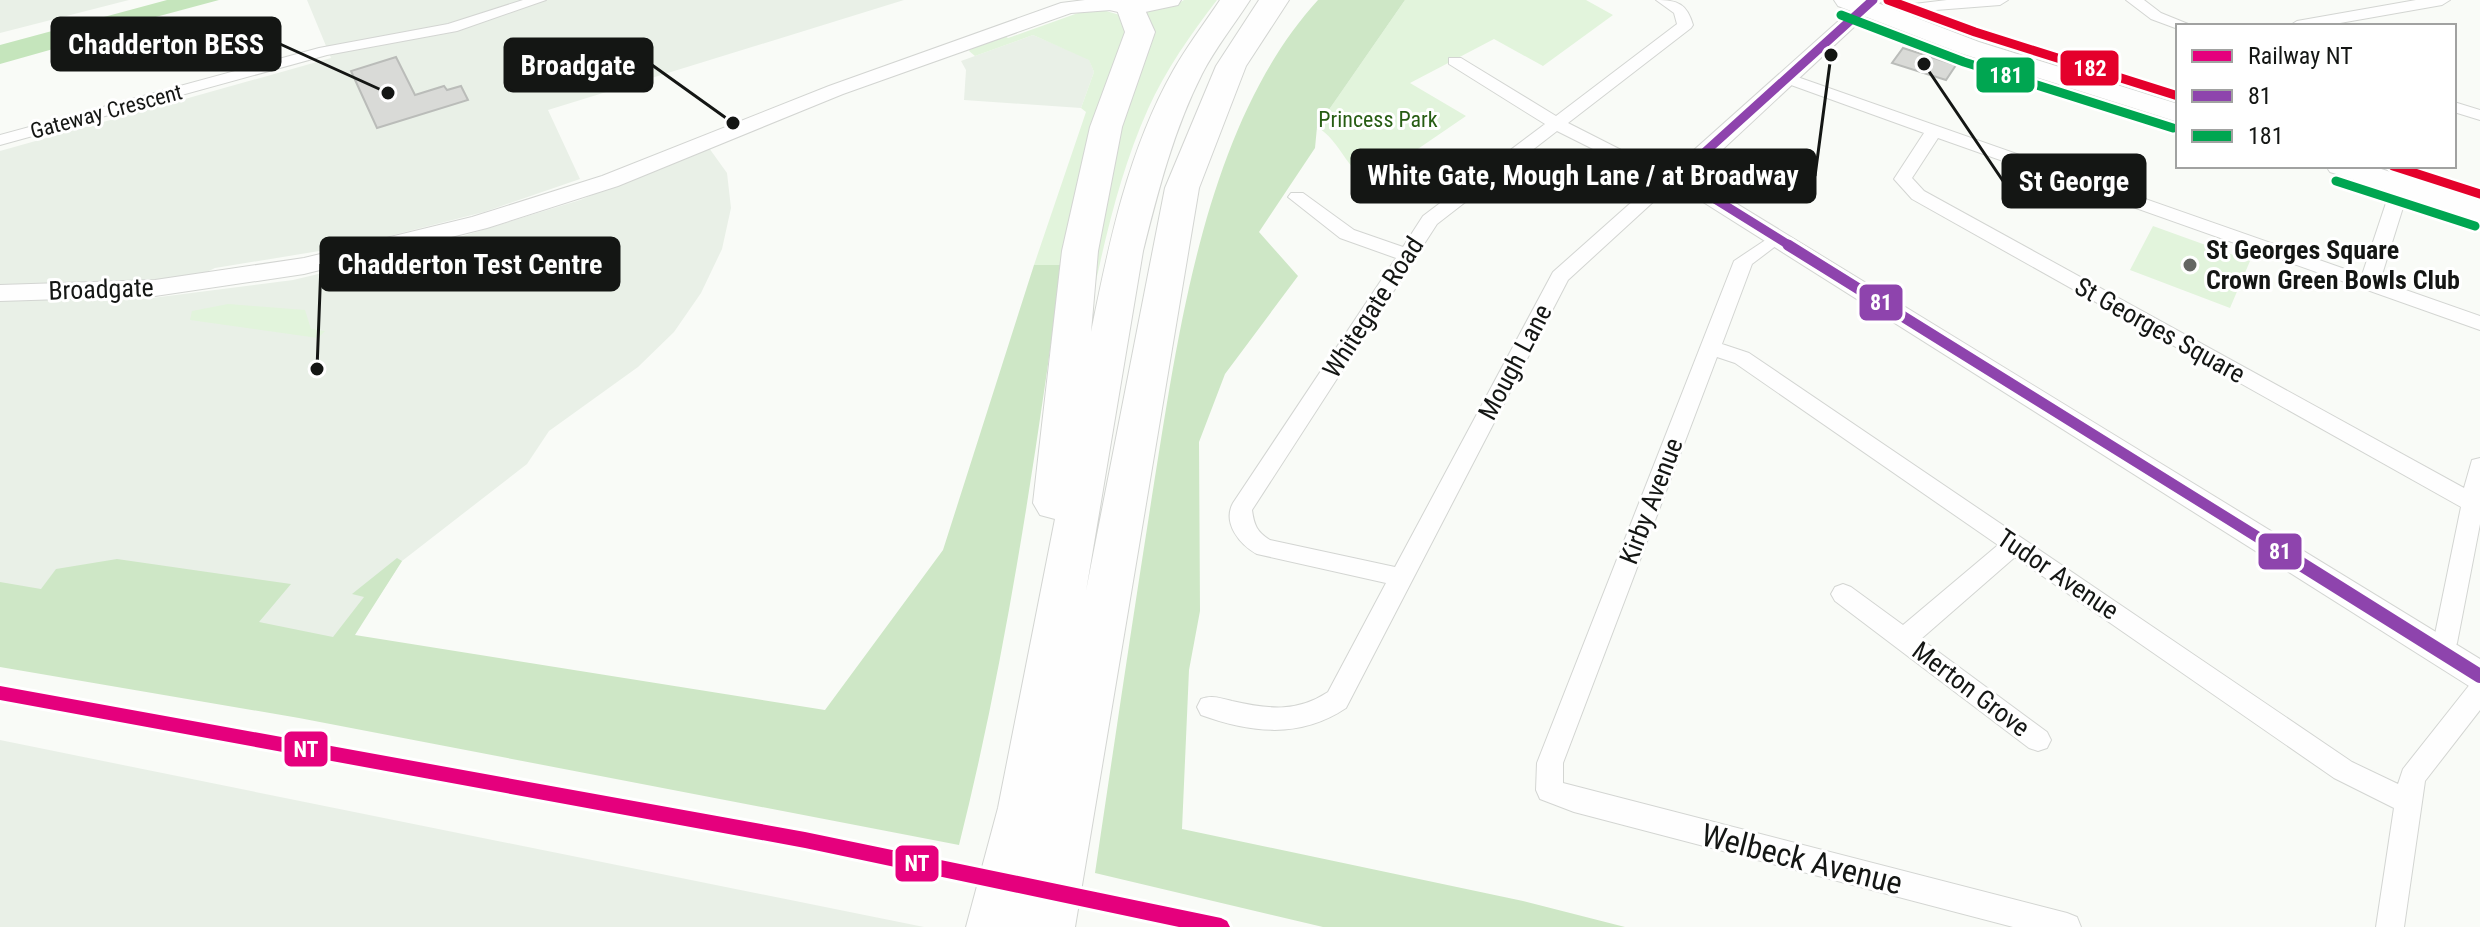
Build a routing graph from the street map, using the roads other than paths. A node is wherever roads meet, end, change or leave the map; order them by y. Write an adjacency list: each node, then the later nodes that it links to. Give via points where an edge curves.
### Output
1 (538, 0): 23 (street, Gateway Crescent, via 451,28 325,51)
2 (1235, 0): 49 (highway, via 1173,101 1125,251)
3 (1274, 0): 33 (highway, via 1239,51 1182,188)
4 (1305, 0): 33 (highway, via 1267,47 1226,115)
5 (2000, 0): 12 (street, via 1919,7)
6 (2134, 0): 13 (street)
7 (2442, 0): 14 (street)
8 (1864, 2): 12 (highway); 16 (highway, via 2001,59); 17 (street, Mough Lane)
9 (1070, 3): 10 (street, Broadgate); 32 (street, Broadgate, via 610,181 479,223 304,266 155,288)
10 (1127, 3): 49 (highway, via 1140,32 1106,127 1080,251)
11 (1671, 4): 21 (street, Whitegate Road, via 1685,25)
12 (1907, 14): 16 (highway)
13 (2179, 24)
14 (2308, 24)
15 (1455, 61): 21 (street)
16 (2057, 74): 19 (highway)
17 (1786, 78): 22 (street); 25 (street, Mough Lane)
18 (2456, 108): 20 (street)
19 (2176, 112)
20 (2480, 115)
21 (1554, 123): 25 (street); 30 (street, Whitegate Road, via 1430,220)
22 (1934, 130): 31 (street); 37 (street, St Georges Square, via 1903,179 1918,195)
23 (0, 140)
24 (2347, 168): 26 (highway)
25 (1681, 178): 29 (street); 39 (street, Mough Lane, via 1661,185 1560,276)
26 (2401, 185): 28 (highway); 31 (street)
27 (1297, 197): 30 (street, via 1347,234)
28 (2480, 211)
29 (1776, 239): 35 (street, Kirby Avenue, via 1744,261); 42 (street)
30 (1407, 255): 39 (street, Whitegate Road, via 1241,509 1242,528 1265,548)
31 (2369, 284): 34 (street)
32 (0, 293)
33 (1160, 309): 49 (highway)
34 (2480, 323)
35 (1710, 347): 38 (street, Tudor Avenue, via 1742,358); 47 (street, Kirby Avenue)
36 (2480, 466): 37 (street)
37 (2473, 503): 42 (street, via 2445,643)
38 (2015, 544): 41 (street, Merton Grove); 48 (street, Tudor Avenue, via 2343,770)
39 (1401, 579): 45 (street, Mough Lane, via 1337,700 1320,714 1277,721)
40 (1843, 594): 41 (street, Merton Grove)
41 (1904, 639): 46 (street, Merton Grove)
42 (2439, 650): 43 (street)
43 (2480, 676)
44 (2480, 691): 48 (street, via 2412,777)
45 (1210, 707)
46 (2038, 740)
47 (1547, 778): 52 (street, Welbeck Avenue, via 1549,790 1574,800)
48 (2406, 801): 53 (street)
49 (1030, 813): 50 (highway); 51 (highway)
50 (982, 919)
51 (1049, 925)
52 (2067, 927)
53 (2390, 927)

